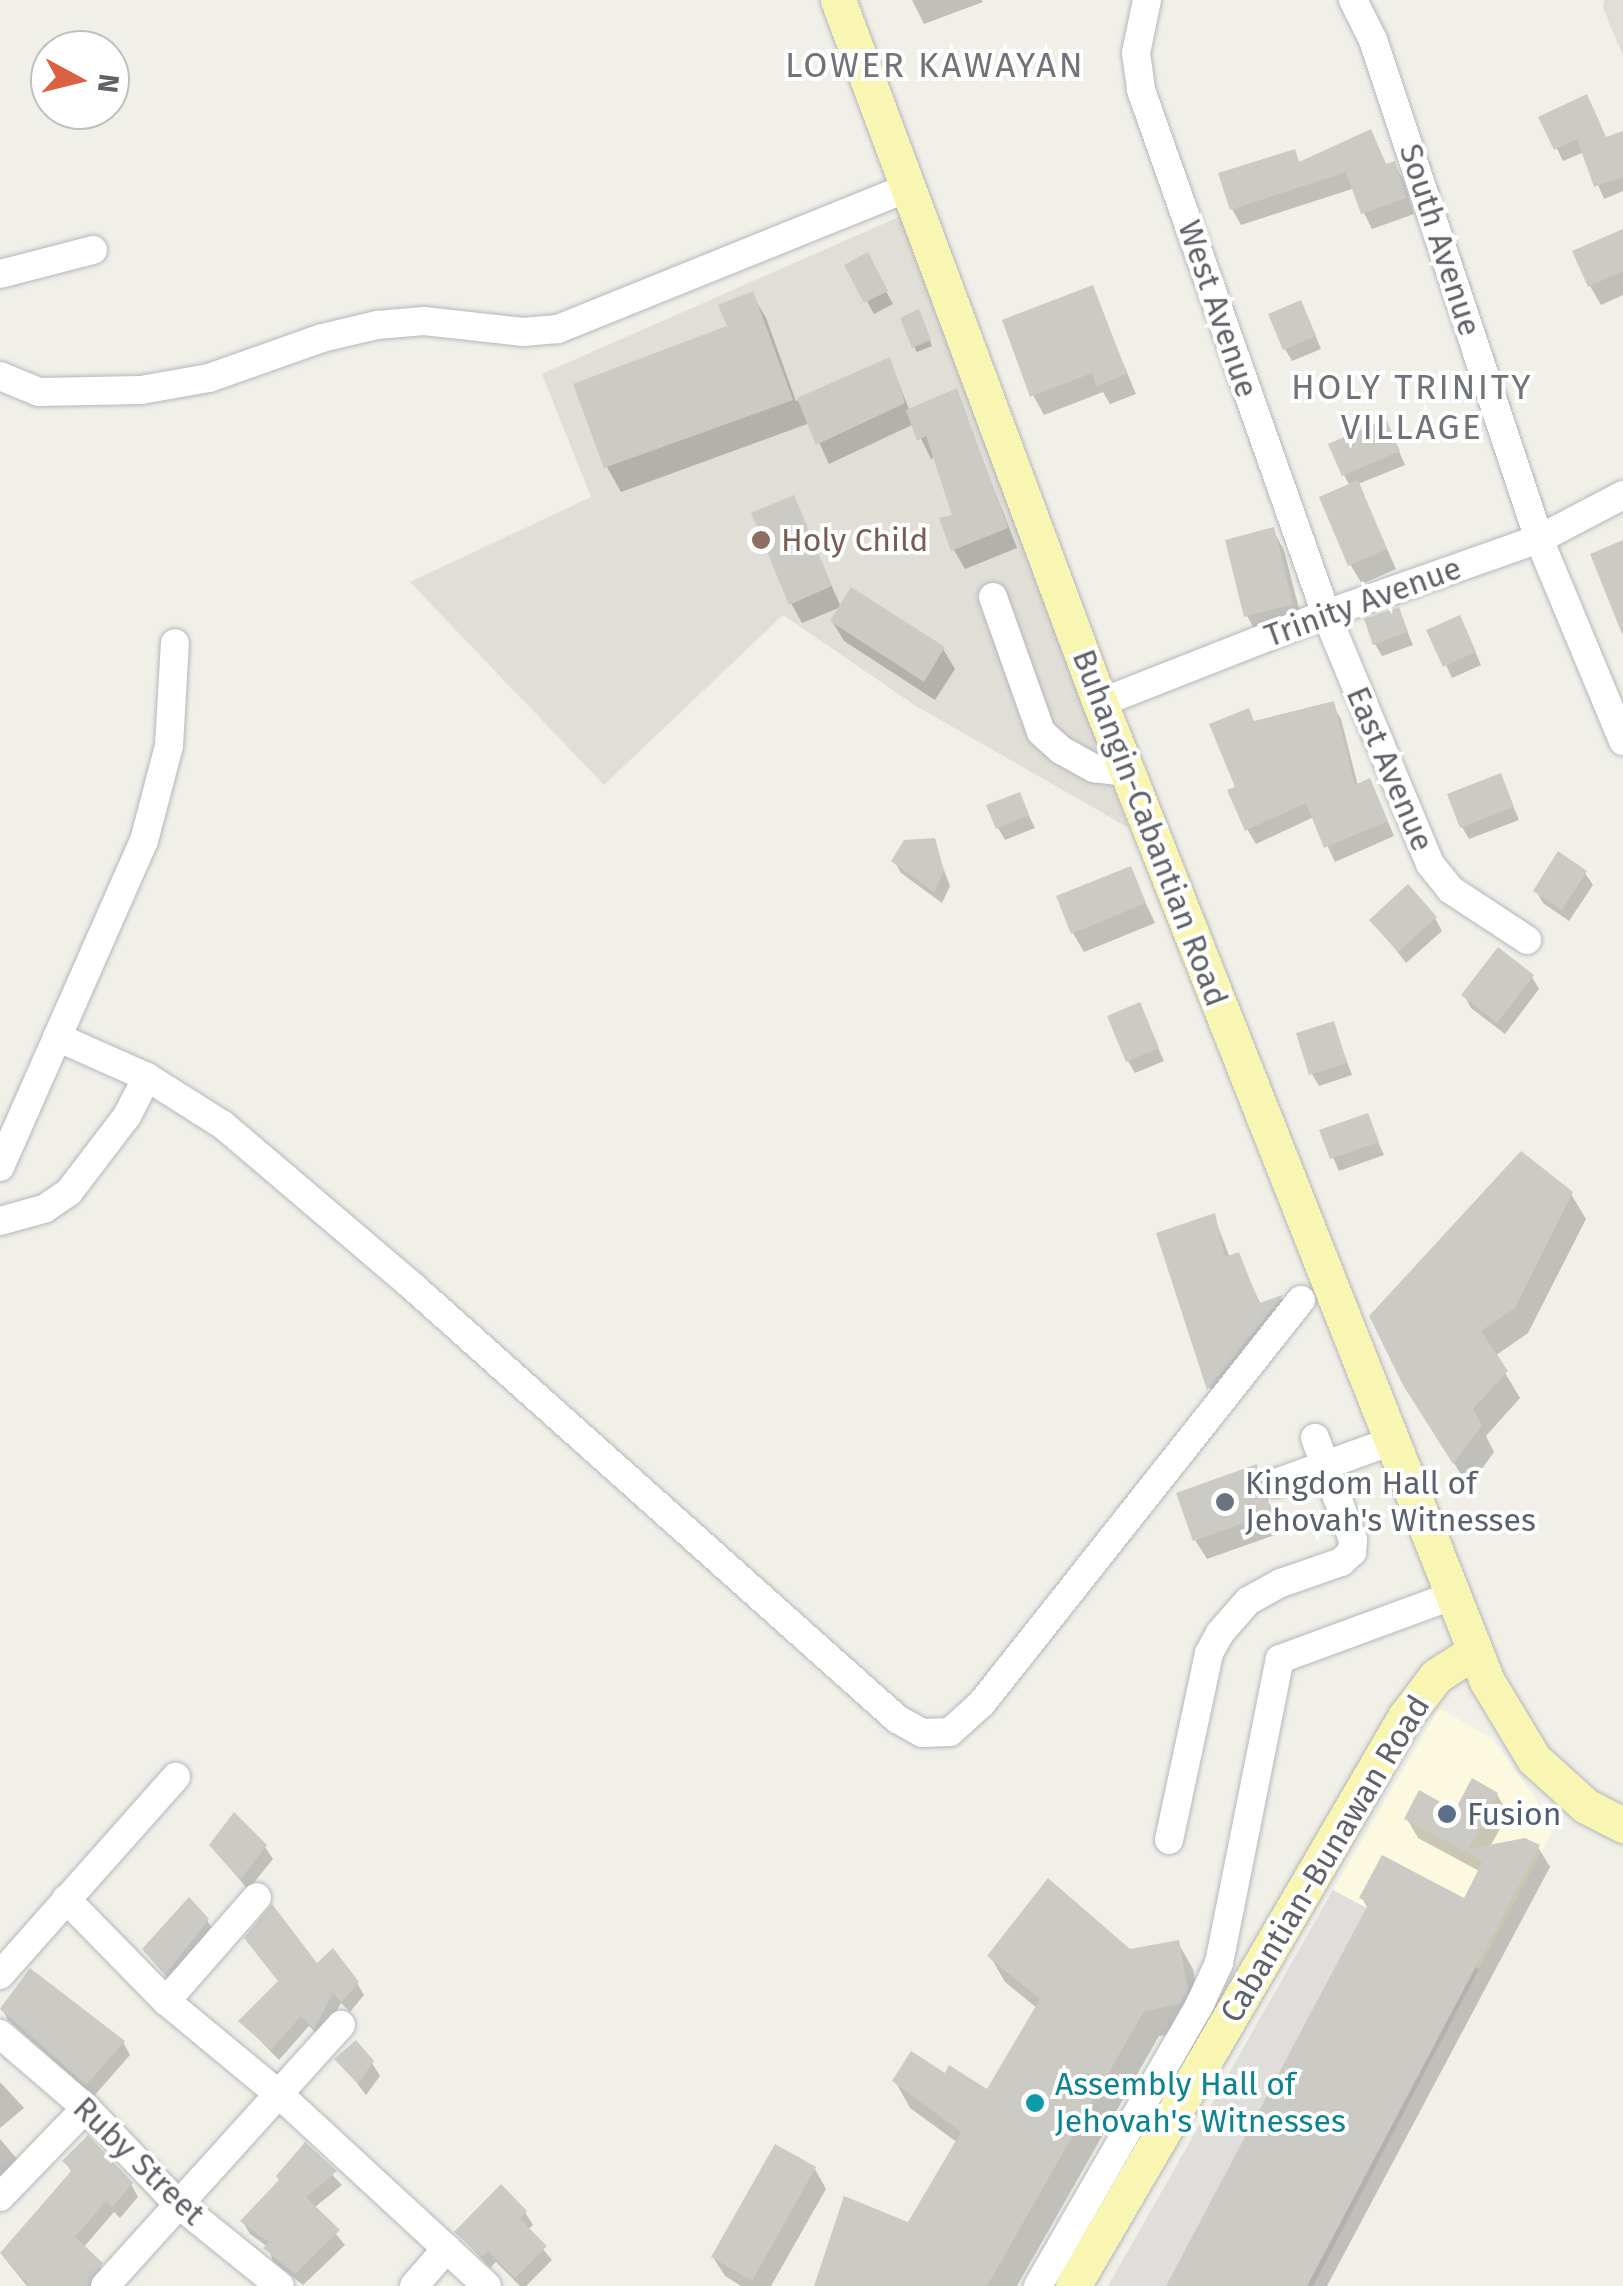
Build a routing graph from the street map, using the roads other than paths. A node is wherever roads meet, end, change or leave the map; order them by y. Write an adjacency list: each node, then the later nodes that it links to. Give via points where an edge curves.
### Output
1 (838, 0): 4 (main road, Buhangin-Cabantian Road)
2 (1147, 0): 11 (street, West Avenue, via 1136,53 1141,90)
3 (1353, 0): 9 (street, South Avenue, via 1374,40)
4 (910, 187): 7 (street, via 558,329 376,324 208,378 141,390 39,392); 13 (main road, Buhangin-Cabantian Road)
5 (93, 250): 6 (street)
6 (0, 274)
7 (0, 376)
8 (1623, 494): 9 (street, Trinity Avenue)
9 (1539, 538): 11 (street, Trinity Avenue); 14 (street, South Avenue)
10 (992, 598): 15 (street, via 1041,732 1094,768)
11 (1326, 614): 13 (street, Trinity Avenue); 16 (street, East Avenue, via 1430,864 1450,890)
12 (175, 643): 17 (street, via 173,716 156,801 127,884)
13 (1100, 703): 15 (main road, Buhangin-Cabantian Road)
14 (1623, 742)
15 (1127, 772): 23 (main road, Buhangin-Cabantian Road)
16 (1528, 940)
17 (57, 1037): 18 (street); 19 (street)
18 (147, 1077): 20 (street, via 127,1116 68,1192 44,1209); 21 (street, via 222,1125 310,1199 897,1719 922,1733 950,1732 982,1703)
19 (0, 1167)
20 (0, 1221)
21 (1301, 1300)
22 (1315, 1438): 24 (street)
23 (1392, 1440): 24 (street); 26 (main road, Buhangin-Cabantian Road)
24 (1327, 1466): 25 (street); 30 (street, via 1352,1552 1248,1600 1220,1633 1208,1653)
25 (1276, 1483)
26 (1454, 1596): 27 (main road, Buhangin-Cabantian Road); 46 (street, via 1280,1659 1219,1963)
27 (1475, 1652): 29 (main road, via 1500,1708 1534,1758 1586,1806); 47 (main road, Cabantian-Bunawan Road, via 1436,1676 1405,1717)
28 (176, 1778): 32 (street)
29 (1623, 1825)
30 (1170, 1840)
31 (258, 1898): 34 (street)
32 (66, 1899): 33 (street); 34 (street)
33 (0, 1975)
34 (166, 2000): 37 (street)
35 (341, 2026): 37 (street)
36 (0, 2034): 38 (street, Ruby Street)
37 (281, 2096): 40 (street); 41 (street)
38 (86, 2108): 39 (street); 40 (street, Ruby Street)
39 (0, 2197)
40 (177, 2203): 42 (street); 43 (street, Ruby Street)
41 (447, 2248): 44 (street); 45 (street)
42 (105, 2286)
43 (280, 2286)
44 (414, 2286)
45 (488, 2286)
46 (1038, 2286)
47 (1074, 2286)

